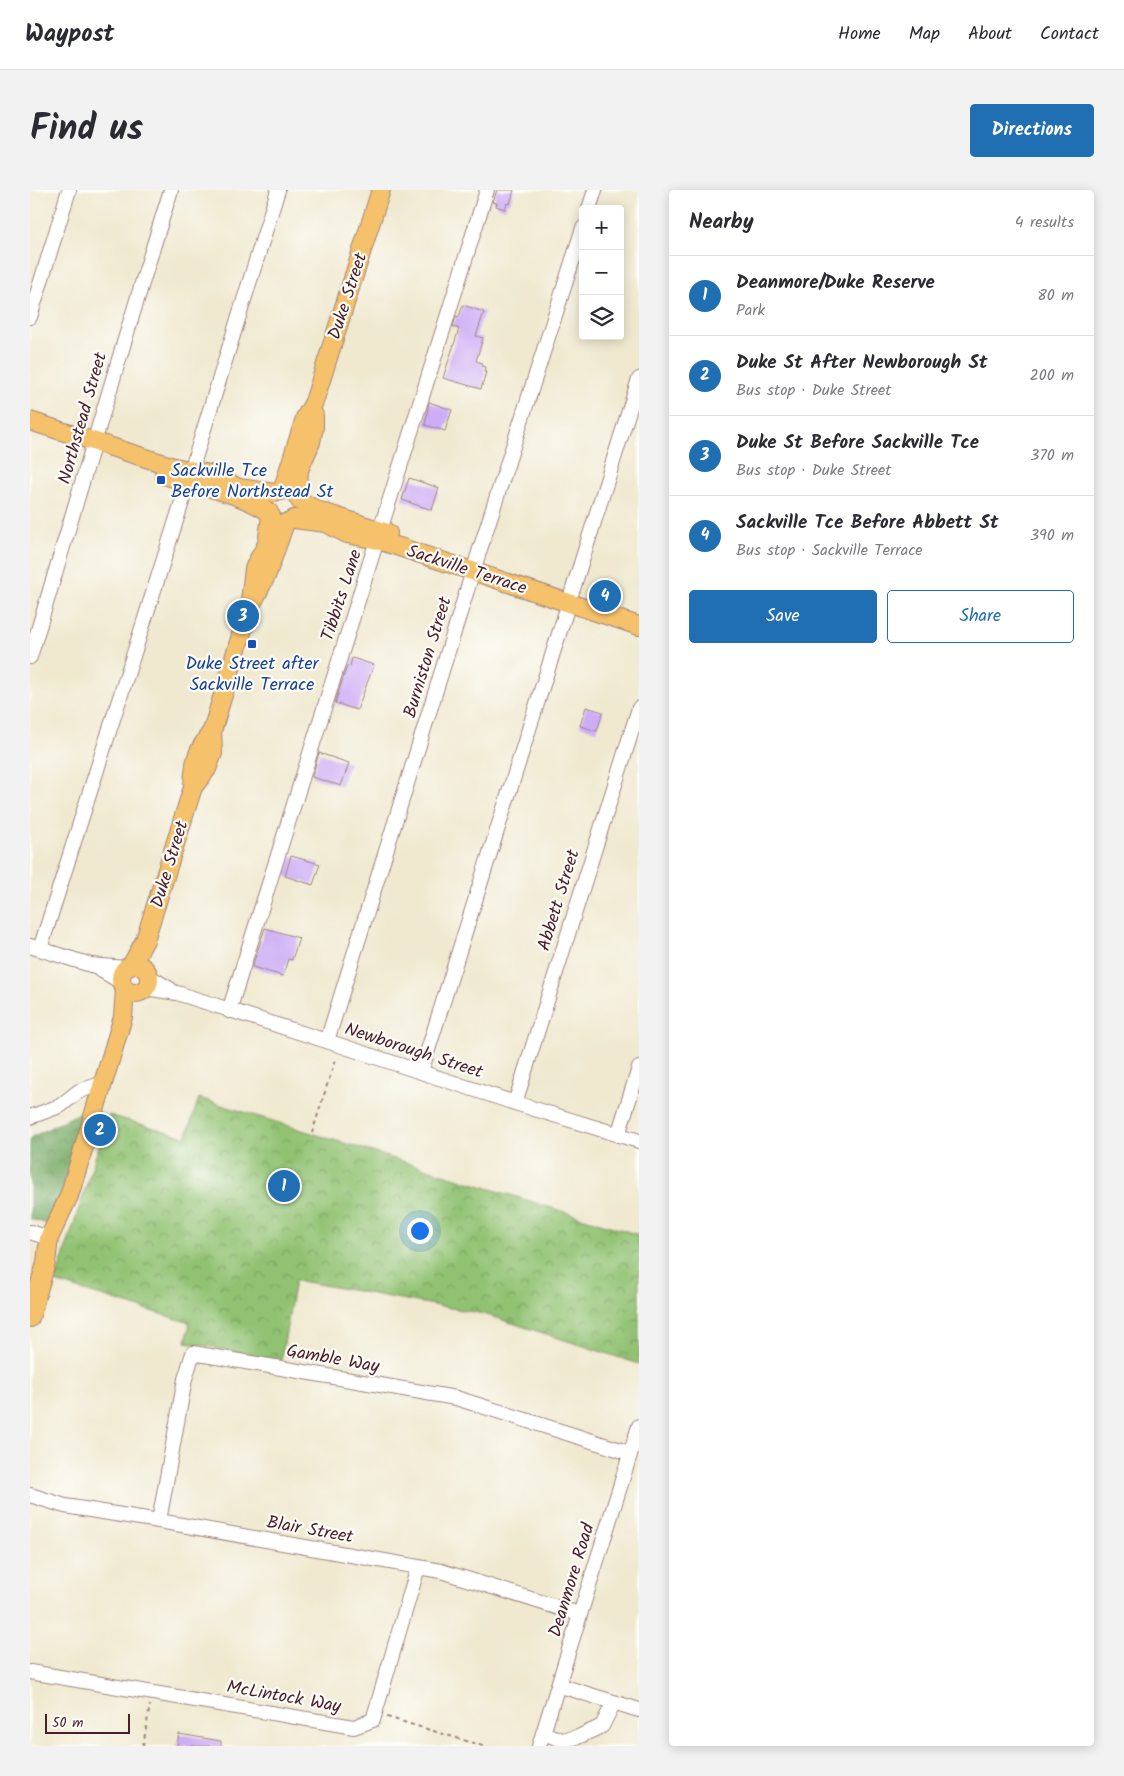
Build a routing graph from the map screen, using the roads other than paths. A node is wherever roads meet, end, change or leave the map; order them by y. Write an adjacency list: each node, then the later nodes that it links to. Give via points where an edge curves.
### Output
1 (70, 190): 9 (street)
2 (171, 190): 13 (street, Northstead Street)
3 (278, 190): 14 (street)
4 (381, 190): 15 (main road, Duke Street, via 314,402 306,418)
5 (488, 190): 17 (street, Tibbits Lane)
6 (595, 190): 7 (street)
7 (590, 205)
8 (579, 241): 18 (street, Burniston Street)
9 (30, 317)
10 (639, 379): 19 (street)
11 (30, 421): 13 (main road, Sackville Terrace)
12 (30, 433): 13 (main road, Sackville Terrace)
13 (93, 446): 14 (main road, Sackville Terrace); 22 (street, Northstead Street)
14 (189, 477): 15 (main road, Sackville Terrace, via 210,474 246,490); 16 (main road, Sackville Terrace, via 255,503); 24 (street)
15 (289, 496): 16 (main road, via 300,511); 16 (main road, via 269,501); 17 (main road, Sackville Terrace)
16 (280, 517): 17 (main road, Sackville Terrace, via 326,524 346,534); 25 (main road, Duke Street, via 254,569 249,609 212,731 213,752 207,769 193,787)
17 (379, 536): 18 (main road, Sackville Terrace); 26 (street, Tibbits Lane)
18 (475, 566): 19 (main road, Sackville Terrace); 27 (street, Burniston Street)
19 (571, 597): 20 (main road, Sackville Terrace); 21 (main road, Sackville Terrace); 29 (street)
20 (639, 613)
21 (639, 626)
22 (30, 657)
23 (639, 708): 31 (street, Abbett Street)
24 (35, 948): 25 (street, Newborough Street)
25 (135, 979): 26 (street, Newborough Street); 30 (main road, Duke Street)
26 (229, 1011): 27 (street, Newborough Street)
27 (333, 1043): 29 (street, Newborough Street)
28 (639, 1068): 33 (street)
29 (421, 1072): 31 (street, Newborough Street)
30 (104, 1082): 32 (street, via 79,1091 60,1106); 36 (main road, Duke Street, via 69,1196)
31 (515, 1103): 33 (street, Newborough Street)
32 (30, 1117)
33 (618, 1135): 34 (street, Newborough Street)
34 (639, 1141)
35 (30, 1232): 36 (street)
36 (49, 1238): 37 (main road, Duke Street, via 46,1263)
37 (30, 1318)
38 (639, 1426): 39 (street, Deanmore Road)
39 (630, 1453): 41 (street, Gamble Way, via 456,1398 193,1352); 43 (street, Deanmore Road)
40 (30, 1495): 41 (street, Blair Street, via 65,1506)
41 (158, 1521): 42 (street, Blair Street)
42 (418, 1566): 43 (street, Blair Street); 44 (street, McLintock Way, via 373,1720 354,1727)
43 (579, 1614): 45 (street, Deanmore Road)
44 (30, 1672)
45 (558, 1685): 46 (street); 48 (street, Deanmore Road)
46 (614, 1702): 47 (street); 48 (street, via 602,1726 578,1737)
47 (639, 1710)
48 (541, 1740)

